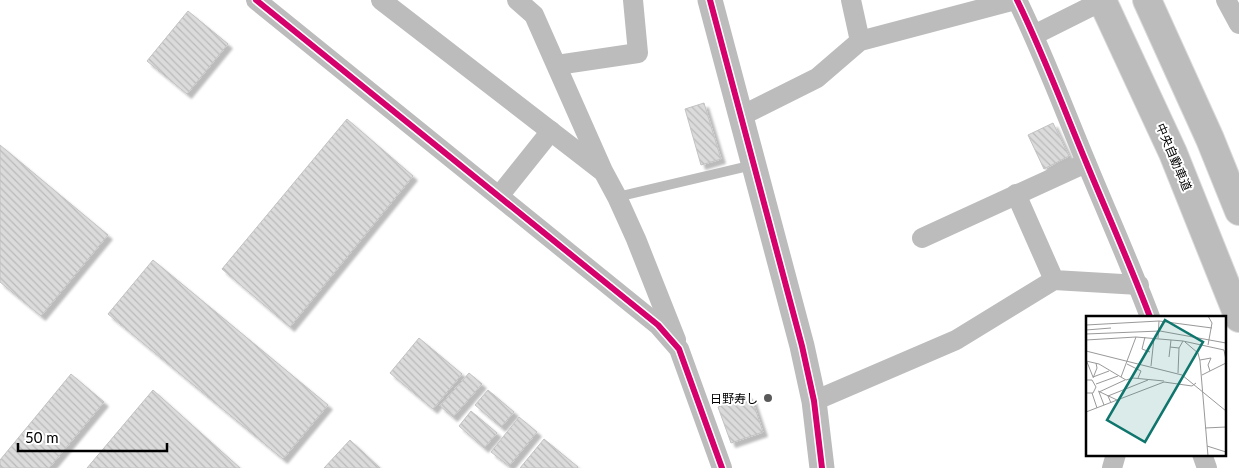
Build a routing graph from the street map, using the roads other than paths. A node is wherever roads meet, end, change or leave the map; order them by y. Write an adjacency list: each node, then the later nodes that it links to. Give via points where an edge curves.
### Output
1 (256, 0): 21 (street)
2 (381, 0): 16 (street)
3 (517, 0): 14 (street, via 534,15)
4 (633, 0): 14 (street, via 638,53)
5 (710, 0): 15 (street)
6 (851, 0): 13 (street)
7 (1016, 0): 12 (street); 13 (street)
8 (1103, 0): 12 (street, bridge); 29 (highway, 中央自動車道, via 1173,153)
9 (1147, 0): 23 (highway)
10 (1226, 0): 11 (street)
11 (1239, 24)
12 (1034, 35): 17 (street)
13 (860, 41): 15 (street, via 817,78)
14 (557, 65): 19 (street)
15 (740, 116): 18 (street)
16 (551, 131): 19 (street); 21 (street)
17 (1086, 163): 20 (street); 26 (street)
18 (754, 164): 22 (lane); 31 (street)
19 (602, 171): 22 (street)
20 (1016, 194): 24 (street); 25 (street)
21 (499, 196): 30 (street, via 658,325)
22 (617, 197): 30 (street)
23 (1239, 211)
24 (922, 238)
25 (1054, 280): 26 (street); 31 (street, via 956,340)
26 (1140, 291): 27 (street); 28 (street)
27 (1139, 316)
28 (1150, 316)
29 (1239, 318)
30 (679, 349): 33 (street)
31 (814, 401): 34 (street)
32 (1203, 456): 35 (street)
33 (722, 468)
34 (822, 468)
35 (1207, 468)

